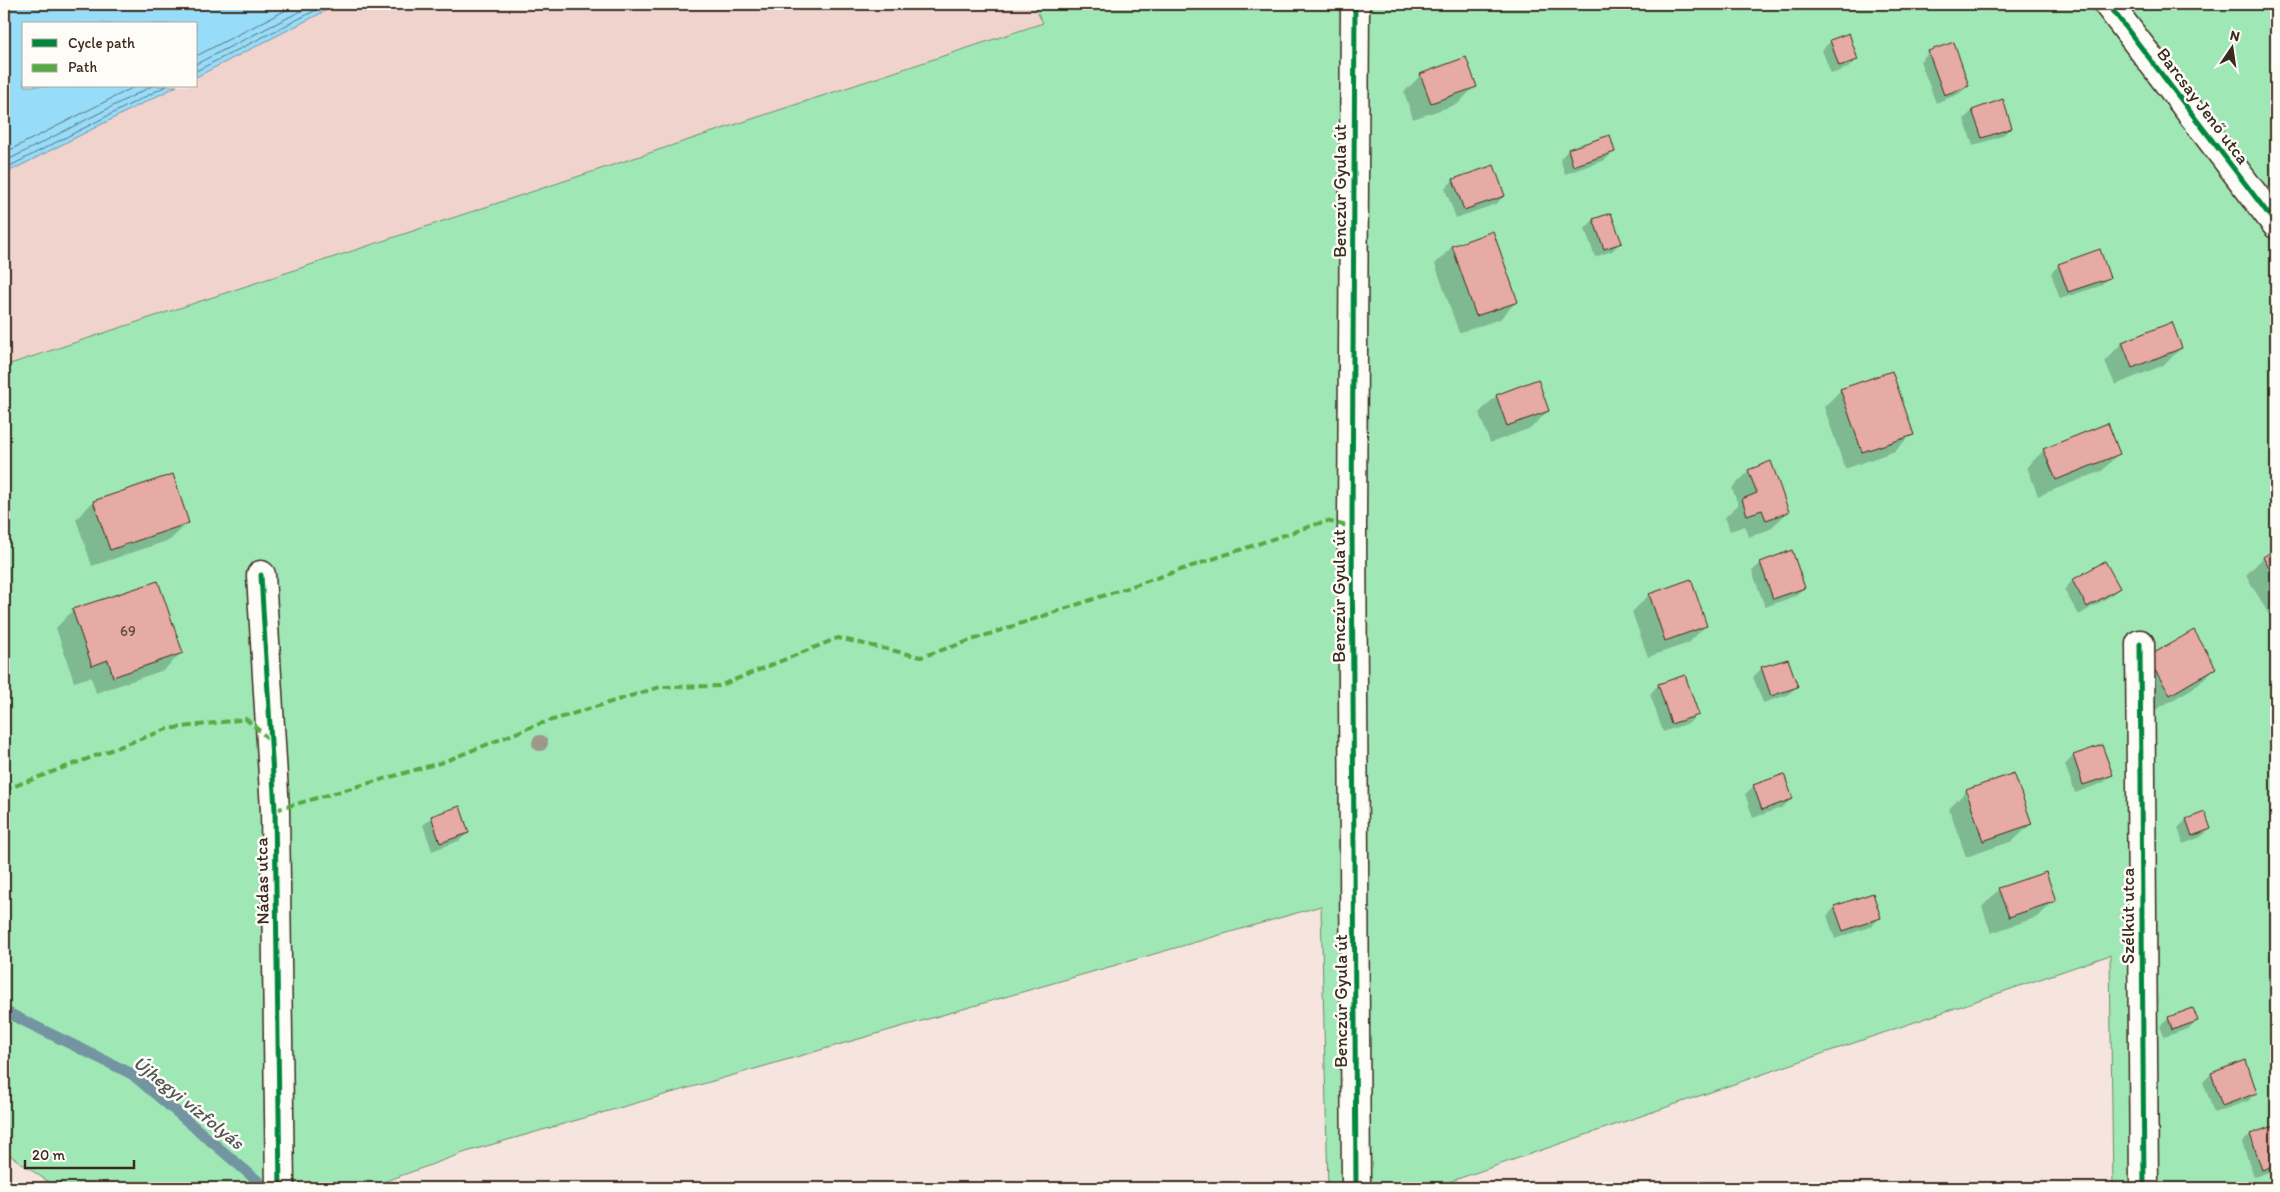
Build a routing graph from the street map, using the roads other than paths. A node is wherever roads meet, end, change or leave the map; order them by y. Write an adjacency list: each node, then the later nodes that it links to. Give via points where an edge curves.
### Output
1 (1355, 4): 7 (street, Benczúr Gyula út, via 1352,537)
2 (2108, 4): 3 (street, Barcsay Jenő utca)
3 (2276, 224)
4 (261, 575): 6 (street, Nádas utca, via 275,810)
5 (2140, 644): 8 (street, Szélkút utca)
6 (280, 1188)
7 (1356, 1188)
8 (2144, 1188)

